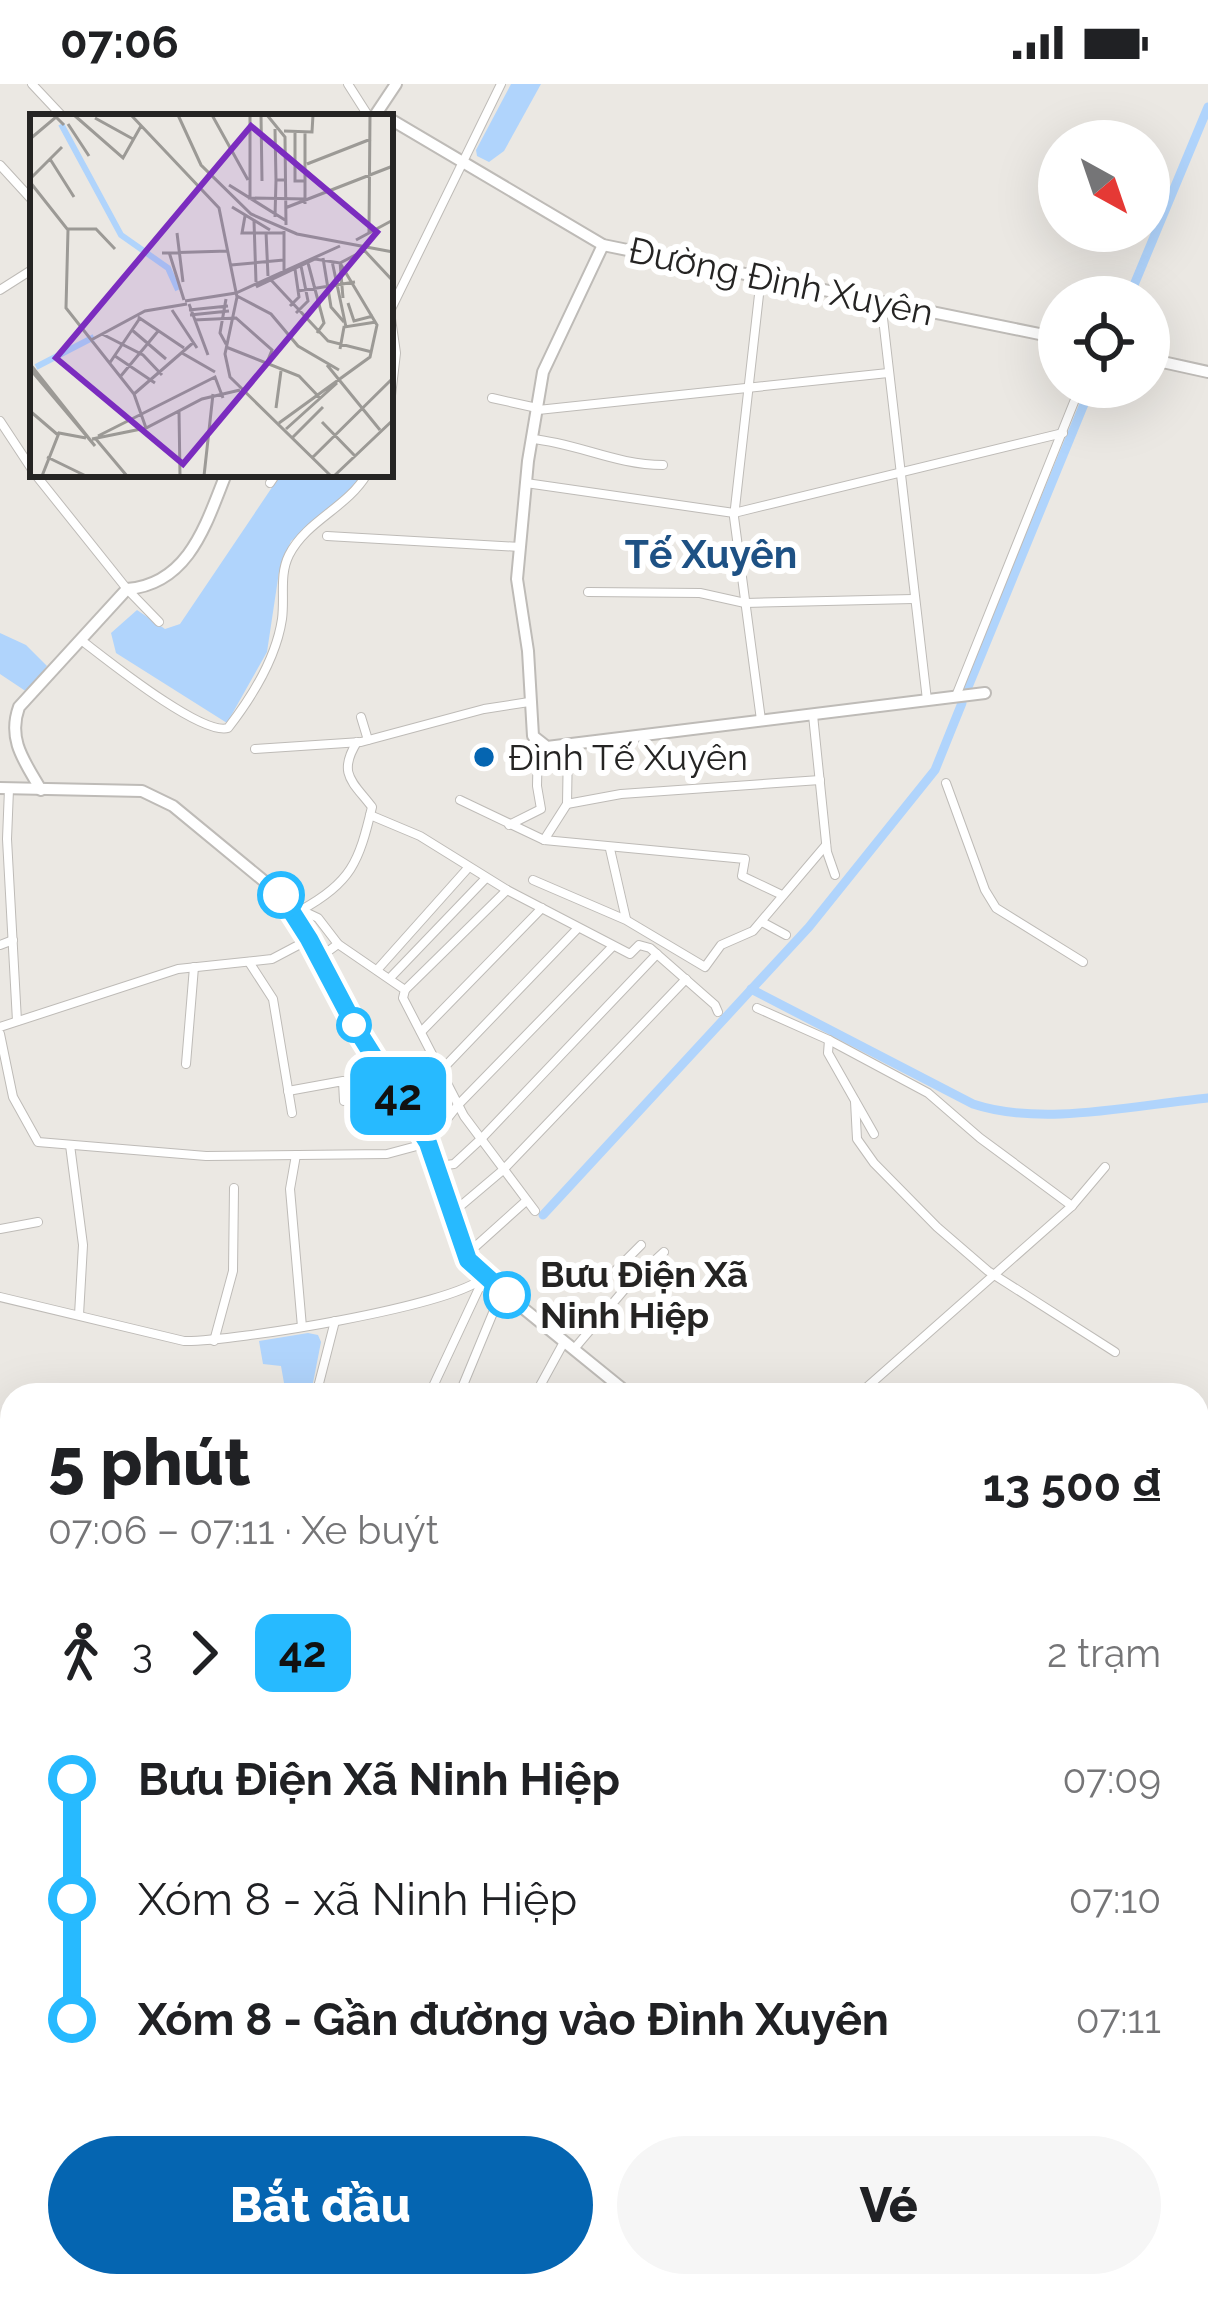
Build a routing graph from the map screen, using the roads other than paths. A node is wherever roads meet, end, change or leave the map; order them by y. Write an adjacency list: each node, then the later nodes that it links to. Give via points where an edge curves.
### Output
1 (32, 84): 5 (street)
2 (348, 84): 6 (street)
3 (396, 84): 7 (street)
4 (501, 84): 9 (street)
5 (60, 114)
6 (376, 114)
7 (381, 114)
8 (393, 124): 9 (street, Đường Đình Xuyên)
9 (461, 160): 12 (street, Đường Đình Xuyên); 17 (street)
10 (0, 165): 11 (street)
11 (30, 198)
12 (603, 245): 14 (street, Đường Đình Xuyên); 27 (street, via 543,372)
13 (30, 271): 15 (street)
14 (761, 275): 16 (street, Đường Đình Xuyên); 24 (street)
15 (0, 290)
16 (880, 302): 19 (street, Đường Đình Xuyên); 22 (street)
17 (393, 305)
18 (393, 332): 23 (street)
19 (1038, 334)
20 (1170, 363): 21 (street)
21 (1208, 372)
22 (888, 373): 24 (street); 33 (street)
23 (393, 378)
24 (747, 386): 27 (street); 38 (street)
25 (492, 398): 27 (street)
26 (1072, 408): 29 (street)
27 (537, 409): 30 (street)
28 (0, 421): 32 (street)
29 (1063, 433): 33 (street); 48 (street)
30 (532, 439): 31 (street, via 627,464); 37 (street)
31 (663, 465)
32 (30, 466)
33 (900, 473): 38 (street); 43 (street)
34 (38, 477): 41 (street)
35 (224, 477): 41 (street, via 184,562 146,588)
36 (365, 477): 46 (street, via 292,549 271,656 228,728 213,729)
37 (526, 483): 38 (street); 40 (street)
38 (734, 512): 44 (street)
39 (327, 536): 40 (street)
40 (520, 548): 50 (street)
41 (128, 590): 45 (street); 46 (street)
42 (588, 592): 44 (street, via 700,592)
43 (913, 598): 44 (street); 49 (street)
44 (745, 603): 53 (street)
45 (159, 622)
46 (81, 640): 61 (street, via 14,720 17,747)
47 (985, 693): 48 (street)
48 (956, 696): 49 (street)
49 (927, 700): 51 (street)
50 (529, 702): 54 (street); 55 (street)
51 (813, 715): 53 (street); 58 (street)
52 (361, 717): 54 (street)
53 (761, 722): 56 (street)
54 (362, 741): 57 (street); 64 (street, via 348,756 348,771)
55 (538, 742): 56 (street); 65 (street, via 542,809)
56 (568, 745): 63 (street)
57 (255, 749)
58 (820, 780): 63 (street); 68 (street)
59 (946, 783): 91 (street, via 996,908)
60 (4, 789): 61 (street); 66 (street)
61 (41, 790): 75 (street, via 142,790)
62 (460, 800): 65 (street)
63 (567, 804): 67 (street)
64 (371, 811): 70 (street); 78 (street, via 347,877)
65 (509, 825): 67 (street)
66 (4, 835): 84 (street)
67 (544, 840): 69 (street)
68 (826, 845): 71 (street); 76 (street)
69 (610, 849): 76 (street, via 745,859 742,876); 79 (street)
70 (468, 868): 72 (street); 93 (street)
71 (836, 875)
72 (486, 878): 74 (street); 94 (street)
73 (533, 880): 79 (street)
74 (507, 890): 77 (street); 96 (street)
75 (281, 895): 78 (street); 83 (street)
76 (782, 895): 80 (street)
77 (542, 908): 81 (street); 101 (street)
78 (301, 910): 85 (street)
79 (626, 920): 80 (street, via 705,967 721,945)
80 (762, 922): 82 (street)
81 (578, 928): 87 (street); 104 (street)
82 (786, 935)
83 (309, 939): 89 (street); 90 (street)
84 (13, 940): 86 (street); 99 (street)
85 (338, 944): 89 (street); 93 (street)
86 (0, 945)
87 (614, 946): 88 (street, via 630,954 639,944); 110 (street)
88 (657, 954): 95 (street); 114 (street)
89 (319, 958): 111 (street)
90 (249, 962): 92 (street); 106 (street, via 274,999)
91 (1083, 962)
92 (194, 968): 99 (street); 103 (street)
93 (377, 970): 94 (street)
94 (390, 978): 96 (street)
95 (686, 979): 98 (street); 120 (street)
96 (406, 990): 101 (street)
97 (757, 1008): 102 (street)
98 (718, 1012)
99 (17, 1022): 100 (street)
100 (0, 1031): 105 (street)
101 (421, 1032): 104 (street)
102 (829, 1040): 109 (street); 123 (street, via 928,1093)
103 (186, 1064)
104 (440, 1069): 110 (street); 111 (street)
105 (11, 1090): 107 (street); 116 (street, via 38,1142)
106 (289, 1091): 108 (street, via 343,1081); 112 (street)
107 (0, 1092)
108 (344, 1101)
109 (855, 1101): 113 (street); 131 (street, via 857,1139 874,1163)
110 (458, 1105): 114 (street); 115 (street)
111 (406, 1107): 115 (street)
112 (292, 1113)
113 (874, 1134)
114 (482, 1139): 118 (street, via 454,1164); 120 (street)
115 (428, 1143): 117 (street, via 387,1154); 118 (street)
116 (70, 1145): 117 (street); 136 (street, via 83,1245)
117 (296, 1155): 138 (street, via 290,1189)
118 (439, 1166): 125 (street)
119 (1105, 1167): 123 (street)
120 (503, 1170): 122 (street); 125 (street)
121 (234, 1188): 139 (street, via 232,1271)
122 (526, 1201): 124 (street); 130 (street)
123 (1072, 1206): 131 (street)
124 (535, 1211)
125 (451, 1214): 130 (street)
126 (38, 1222): 127 (street)
127 (0, 1229)
128 (641, 1245): 133 (street, via 616,1270)
129 (664, 1252): 133 (street)
130 (466, 1256): 132 (street)
131 (994, 1275): 141 (street); 147 (street)
132 (484, 1277): 134 (street); 137 (street, via 466,1290); 143 (street)
133 (629, 1284): 140 (street)
134 (502, 1292): 140 (street); 144 (street)
135 (0, 1297): 136 (street)
136 (79, 1315): 139 (street)
137 (336, 1320): 138 (street); 142 (street)
138 (302, 1327): 139 (street)
139 (214, 1341)
140 (569, 1345): 145 (street); 146 (street)
141 (1114, 1352)
142 (319, 1383)
143 (435, 1383)
144 (464, 1383)
145 (543, 1383)
146 (615, 1383)
147 (872, 1383)

